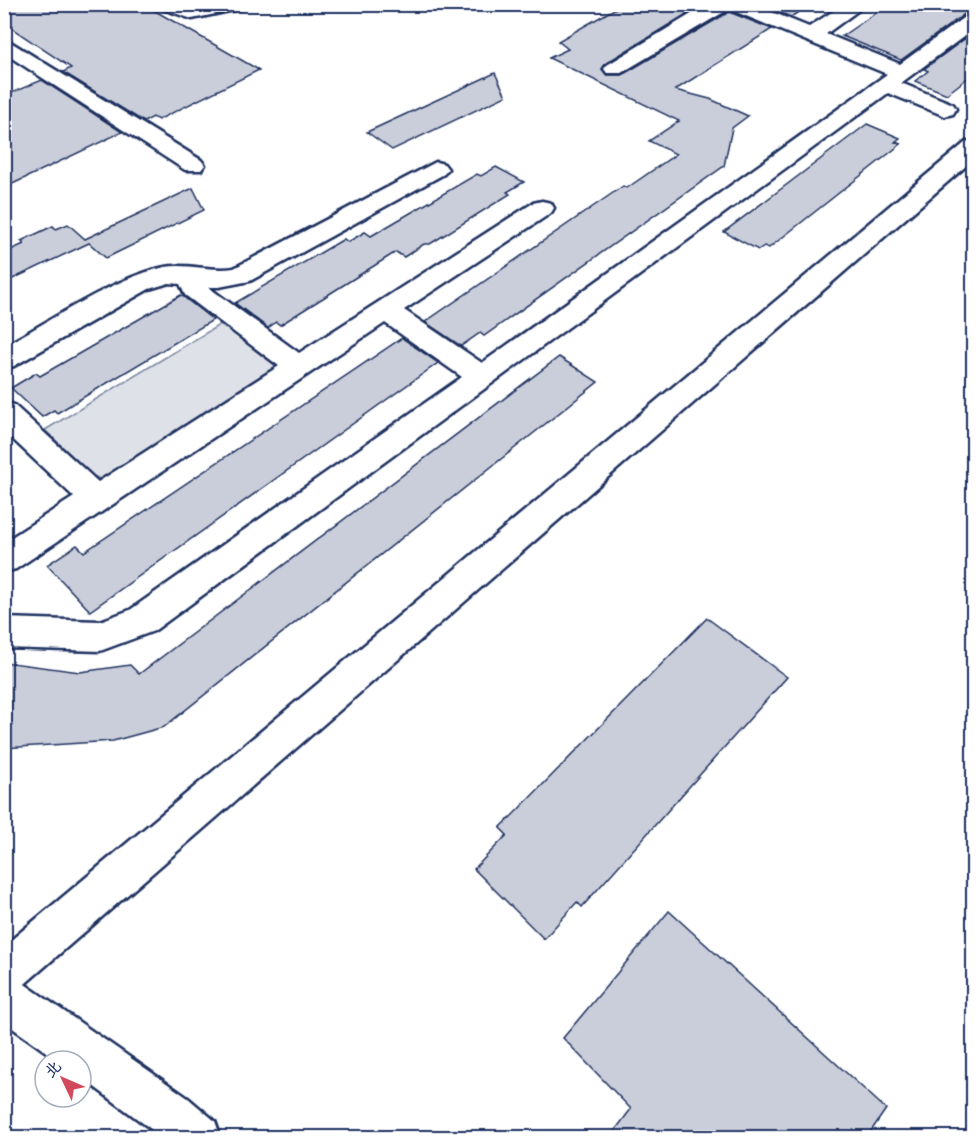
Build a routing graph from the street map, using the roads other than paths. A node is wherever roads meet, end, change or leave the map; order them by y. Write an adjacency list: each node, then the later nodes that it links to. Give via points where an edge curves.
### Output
1 (167, 4): 2 (street, via 192,13)
2 (237, 4)
3 (723, 4): 9 (street)
4 (734, 4): 7 (street)
5 (858, 4): 7 (street)
6 (974, 19): 10 (street)
7 (811, 35): 10 (street)
8 (4, 44): 13 (street)
9 (614, 69)
10 (893, 78): 11 (street); 20 (street)
11 (945, 109)
12 (974, 147): 25 (street)
13 (193, 165)
14 (436, 169): 16 (street, via 241,275 219,279)
15 (542, 208): 17 (street)
16 (192, 277): 18 (street, via 168,275 140,283); 19 (street, via 194,289)
17 (385, 310): 19 (street); 20 (street)
18 (4, 359)
19 (299, 367): 22 (street)
20 (481, 376): 24 (street, via 142,621 100,636)
21 (4, 412): 22 (street)
22 (96, 499): 23 (street)
23 (4, 559)
24 (4, 633)
25 (4, 974)
26 (4, 995): 27 (street, via 128,1081)
27 (198, 1137)

